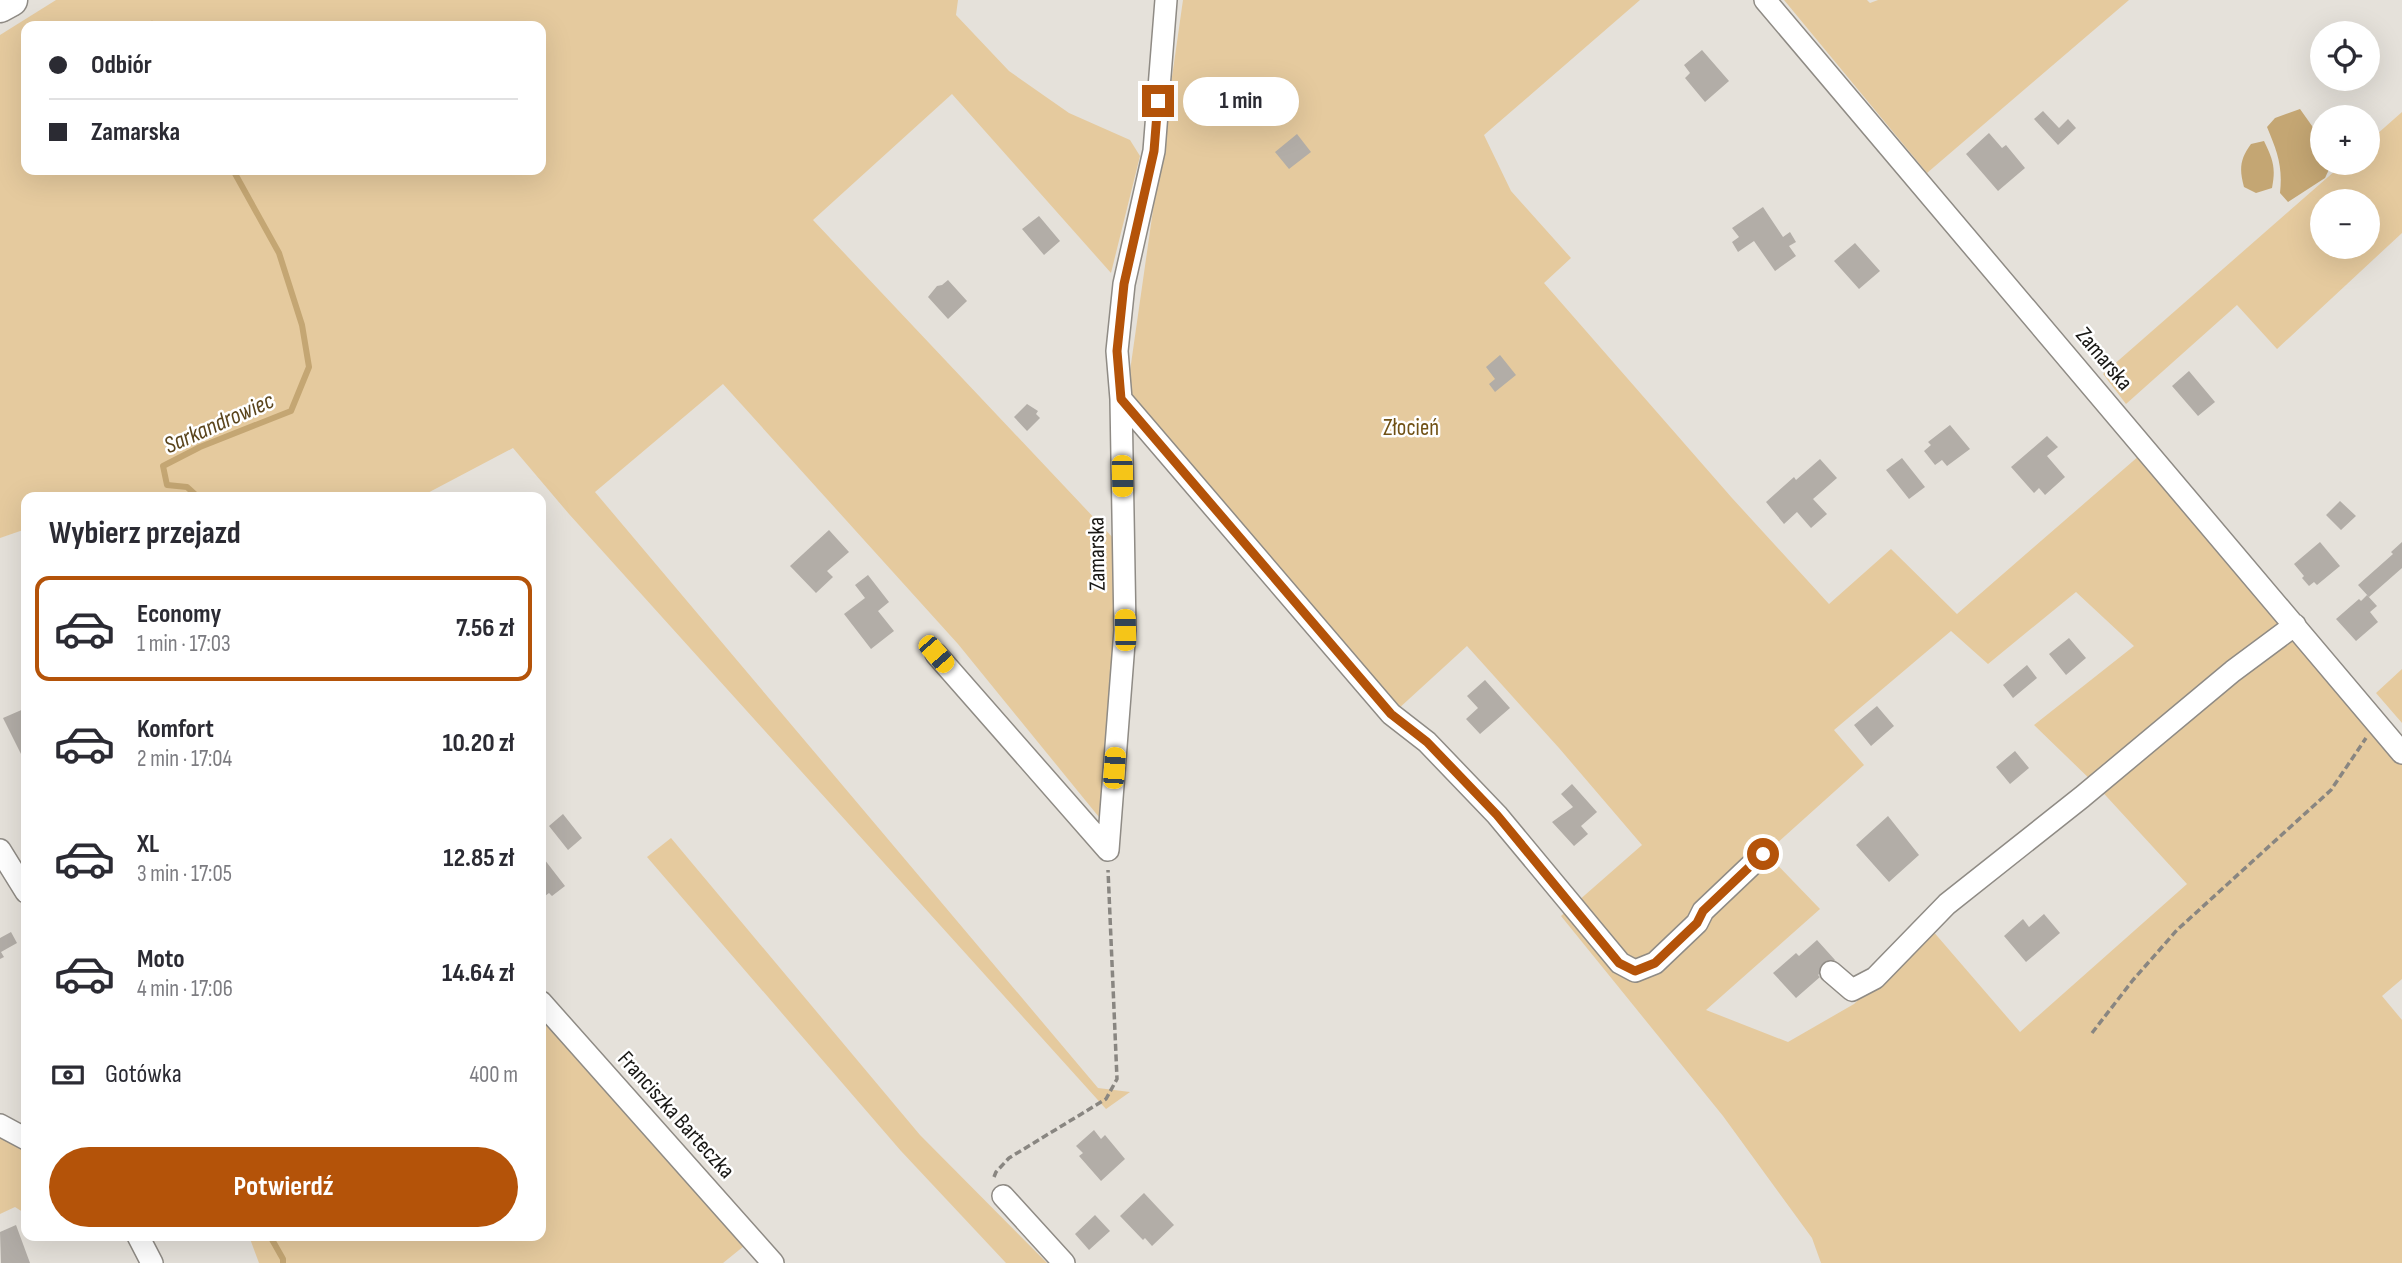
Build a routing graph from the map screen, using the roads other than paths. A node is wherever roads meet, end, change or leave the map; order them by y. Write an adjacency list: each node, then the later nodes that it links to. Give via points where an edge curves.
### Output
1 (11, 0): 4 (highway)
2 (1166, 0): 5 (street, Zamarska, via 1154,151 1124,284 1117,351)
3 (1765, 0): 6 (street, Zamarska)
4 (0, 6)
5 (1121, 399): 7 (street, Zamarska, via 1125,630 1108,850); 10 (street, via 1391,714 1427,742 1497,815 1619,963 1635,971 1655,963)
6 (2295, 625): 8 (street, Zamarska); 12 (street, via 2232,671 1947,904 1875,978 1852,990)
7 (936, 654)
8 (2402, 753)
9 (0, 850): 11 (street)
10 (1763, 854)
11 (21, 884)
12 (1830, 972)
13 (546, 1008): 19 (street, Franciszka Barteczka)
14 (0, 1125): 15 (street)
15 (21, 1136)
16 (1003, 1196): 20 (street)
17 (141, 1241): 18 (street)
18 (152, 1263)
19 (773, 1263)
20 (1065, 1263)

